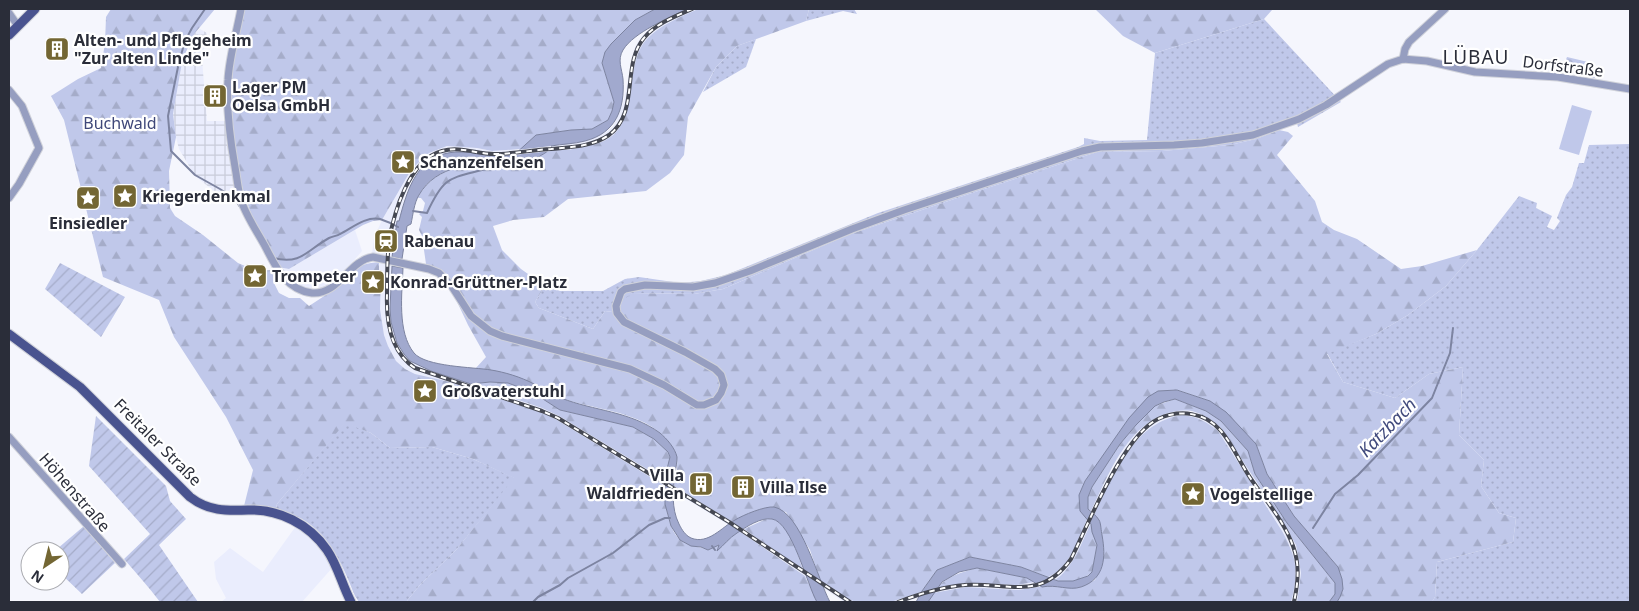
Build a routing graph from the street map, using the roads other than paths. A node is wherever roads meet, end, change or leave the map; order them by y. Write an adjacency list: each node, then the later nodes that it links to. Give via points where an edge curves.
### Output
1 (35, 9): 5 (main road)
2 (241, 9): 7 (street, Dorfstraße, via 228,79 228,110 241,202 270,257 290,284 301,290 325,291 355,265 373,257 429,269 444,277 471,316 490,331 630,369 690,402 704,405 721,394 724,385 721,375 702,360 624,322 616,306 625,289 693,287 715,282 904,210 1082,151 1100,147 1210,142 1253,135 1299,119 1388,64)
3 (1445, 9): 7 (street, via 1409,42)
4 (9, 13): 5 (street)
5 (18, 26): 6 (main road)
6 (9, 35)
7 (1403, 59): 8 (street, Dorfstraße, via 1475,72 1558,76)
8 (1630, 89)
9 (9, 90): 10 (street, via 22,106 38,148)
10 (9, 198)
11 (9, 334): 16 (main road, Freitaler Straße, via 80,387 199,503 218,510 259,510 279,514 308,530 328,550)
12 (9, 437): 13 (street, Höhenstraße)
13 (15, 444): 14 (street); 15 (street, Höhenstraße)
14 (9, 449)
15 (122, 564)
16 (351, 602)

